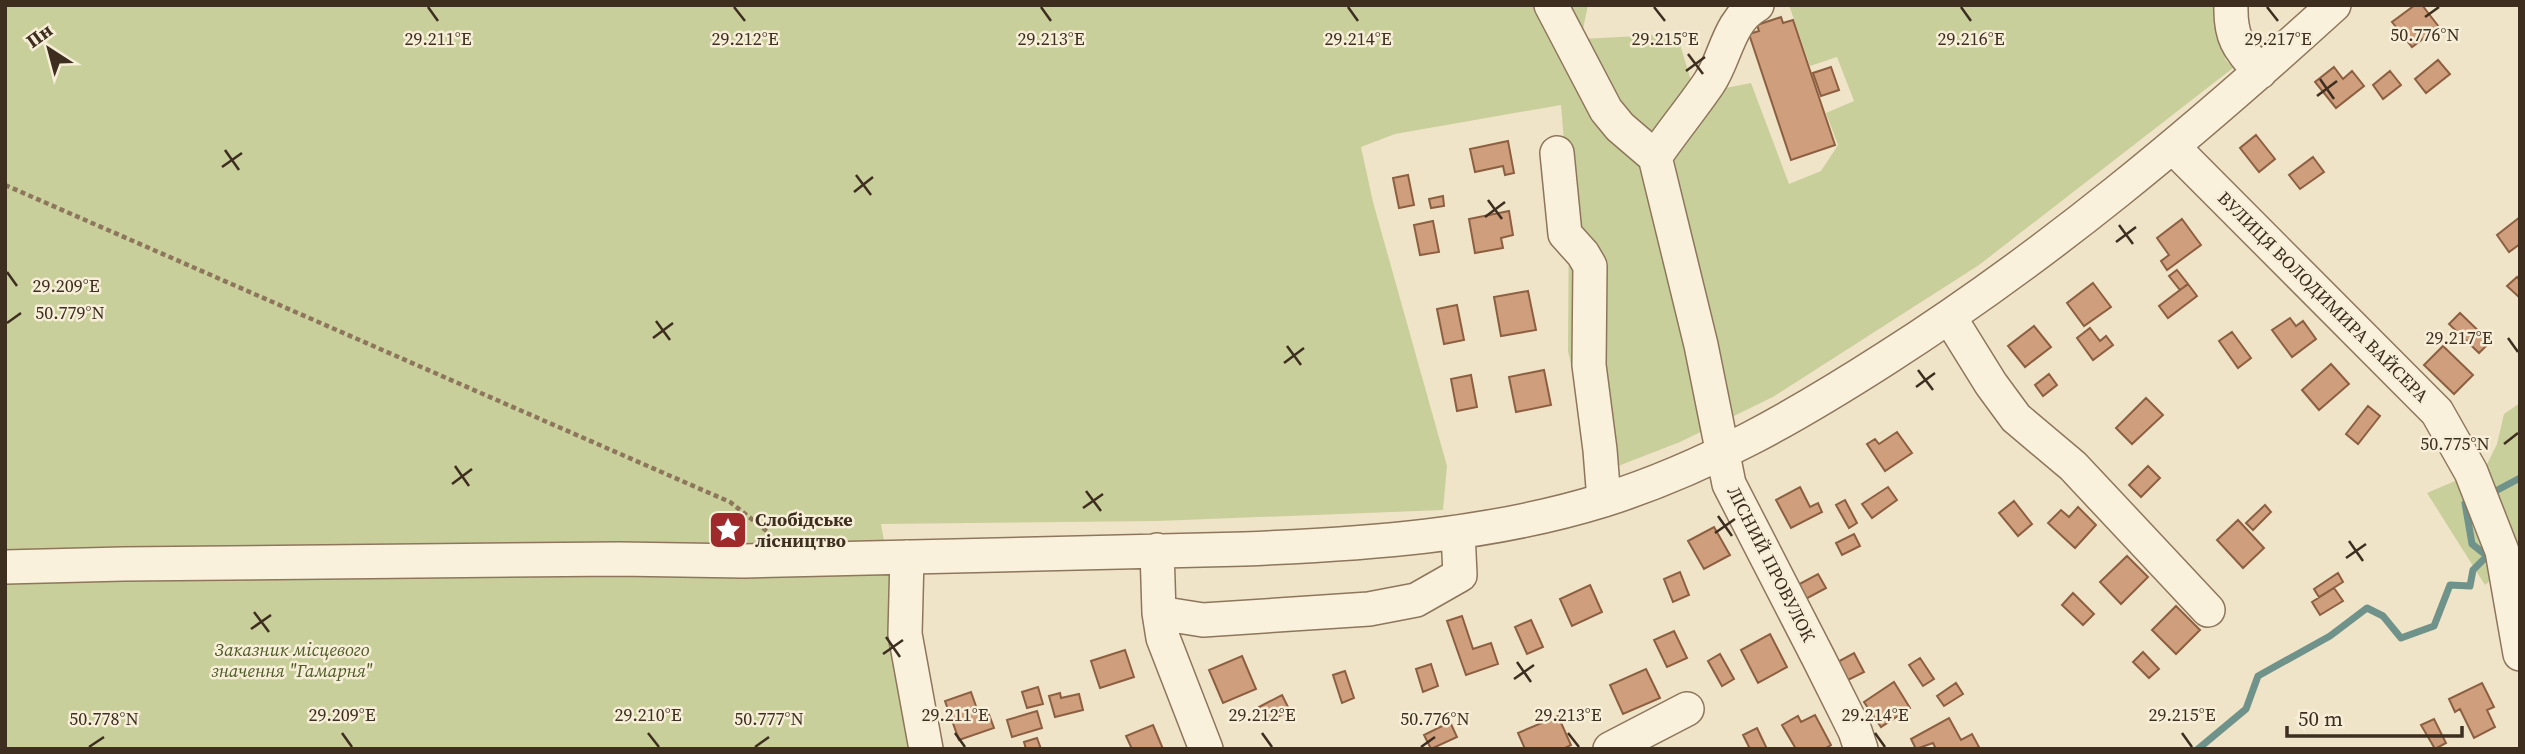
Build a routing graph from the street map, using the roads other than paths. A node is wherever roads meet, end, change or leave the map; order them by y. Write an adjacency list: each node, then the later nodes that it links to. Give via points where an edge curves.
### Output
1 (1551, 5): 8 (street, via 1606,110)
2 (1757, 5): 8 (street, via 1735,26 1710,82)
3 (2231, 5): 5 (street, via 2236,42)
4 (2334, 5): 5 (street)
5 (2260, 72): 6 (street)
6 (2173, 147): 9 (street); 15 (street, ВУЛИЦЯ ВОЛОДИМИРА ВАЙСЕРА, via 2427,399 2463,456)
7 (1557, 153): 11 (street, via 1565,234 1590,266 1589,365)
8 (1655, 157): 10 (street, ЛІСНИЙ ПРОВУЛОК)
9 (1950, 318): 10 (street, via 1803,411); 17 (street, via 2016,418 2073,466)
10 (1722, 453): 11 (street); 24 (street, ЛІСНИЙ ПРОВУЛОК, via 1735,498)
11 (1604, 500): 12 (street)
12 (1458, 532): 13 (street, via 1319,546); 18 (street, via 1460,575 1416,600 1369,609 1203,620)
13 (1157, 550): 14 (street); 18 (street)
14 (907, 557): 16 (street); 21 (street, via 905,634)
15 (2510, 557): 19 (street)
16 (5, 567)
17 (2208, 610)
18 (1159, 613): 22 (street, via 1172,664)
19 (2520, 654)
20 (1687, 709): 23 (street)
21 (926, 749)
22 (1206, 749)
23 (1610, 749)
24 (1861, 749)

